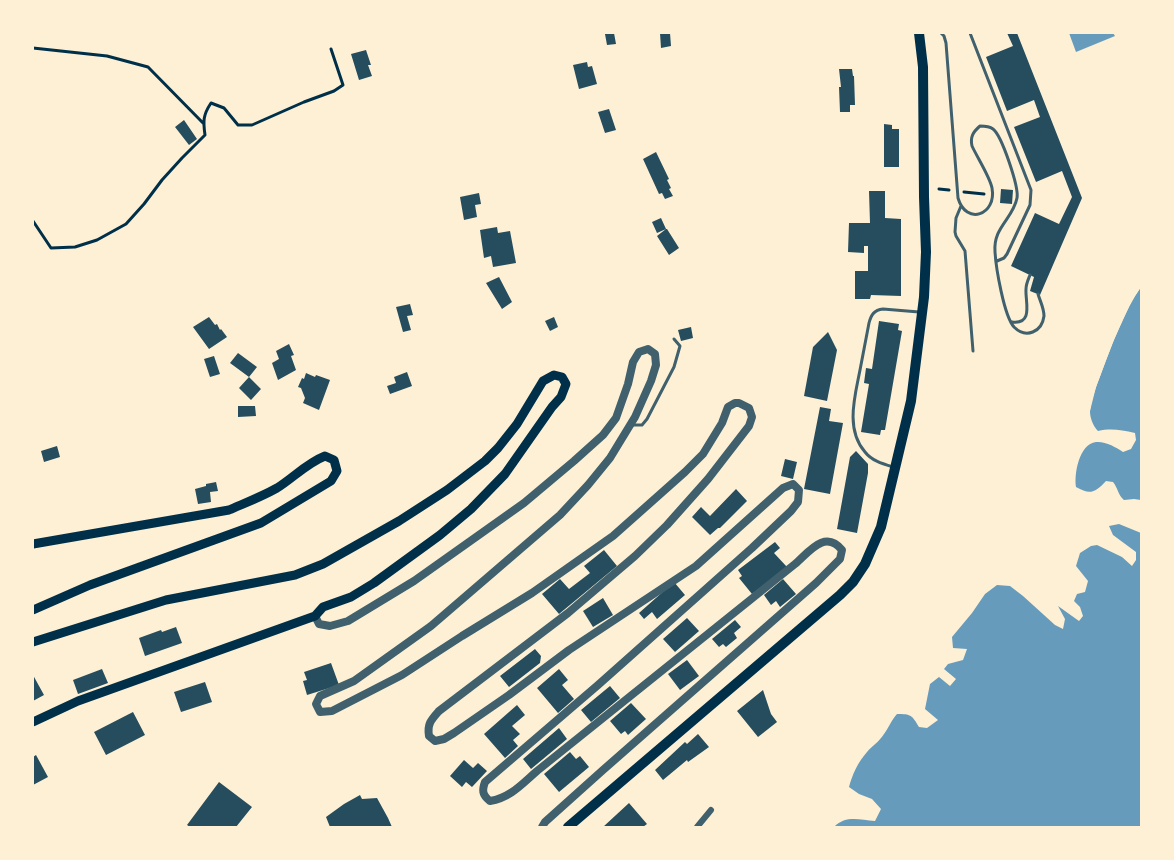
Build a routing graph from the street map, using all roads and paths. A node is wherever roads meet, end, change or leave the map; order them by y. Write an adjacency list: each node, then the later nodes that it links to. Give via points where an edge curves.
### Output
1 (919, 33): 16 (main road, via 926,252)
2 (941, 33): 11 (lane, via 946,43)
3 (970, 33): 13 (lane, via 1031,190 1030,205 1007,254)
4 (33, 48): 6 (path, via 107,56 148,67)
5 (331, 49): 6 (path, via 343,85 334,91 252,125 238,125 224,108 211,103)
6 (204, 124): 12 (path, via 205,135 126,224 97,240 75,247 51,248)
7 (939, 189): 8 (path)
8 (949, 190)
9 (959, 192): 10 (path)
10 (990, 195)
11 (961, 206): 13 (lane, via 972,214 980,214 991,203 991,184 971,140 980,126 990,127 1001,140 1018,191 1014,207 996,238); 19 (lane, via 955,232 965,251)
12 (33, 221)
13 (997, 261): 17 (lane)
14 (1030, 275): 17 (lane, via 1026,315 1022,321)
15 (1038, 294): 17 (lane, via 1044,318 1038,330 1026,333)
16 (922, 312): 21 (main road, via 911,401); 21 (lane, via 873,312 853,408 856,435 865,453)
17 (1010, 321)
18 (674, 339): 20 (lane, via 680,346 674,368 647,419 642,425)
19 (973, 351)
20 (630, 425): 24 (street, via 656,365 655,354 648,349 639,352 633,362 616,418 603,435 524,503 414,581 348,621 330,626 319,624); 29 (street, via 610,458 560,515 431,626 354,681 320,696 316,704 320,712 349,704 532,593 613,536 685,472 703,454 728,407 735,403 746,406 751,414 749,426 667,525 568,614 438,711 431,720 429,736 435,741 454,733 696,566 783,488 794,484 799,490 798,502 791,511 485,782 485,797 490,801 510,795 819,543 837,544 842,550 840,559)
21 (895, 468): 28 (main road, via 877,538 853,582)
22 (33, 544): 23 (main road, via 229,510 259,498 325,456 334,460 337,471 331,481 261,523 90,585)
23 (33, 610)
24 (315, 616): 25 (main road, via 323,607 374,583 471,509 505,474 561,396 566,384 562,377 554,375 543,381 498,448 464,478 323,564 295,574 166,600); 26 (main road)
25 (33, 642)
26 (33, 722)
27 (711, 810): 30 (street)
28 (570, 825)
29 (542, 827)
30 (697, 827)

